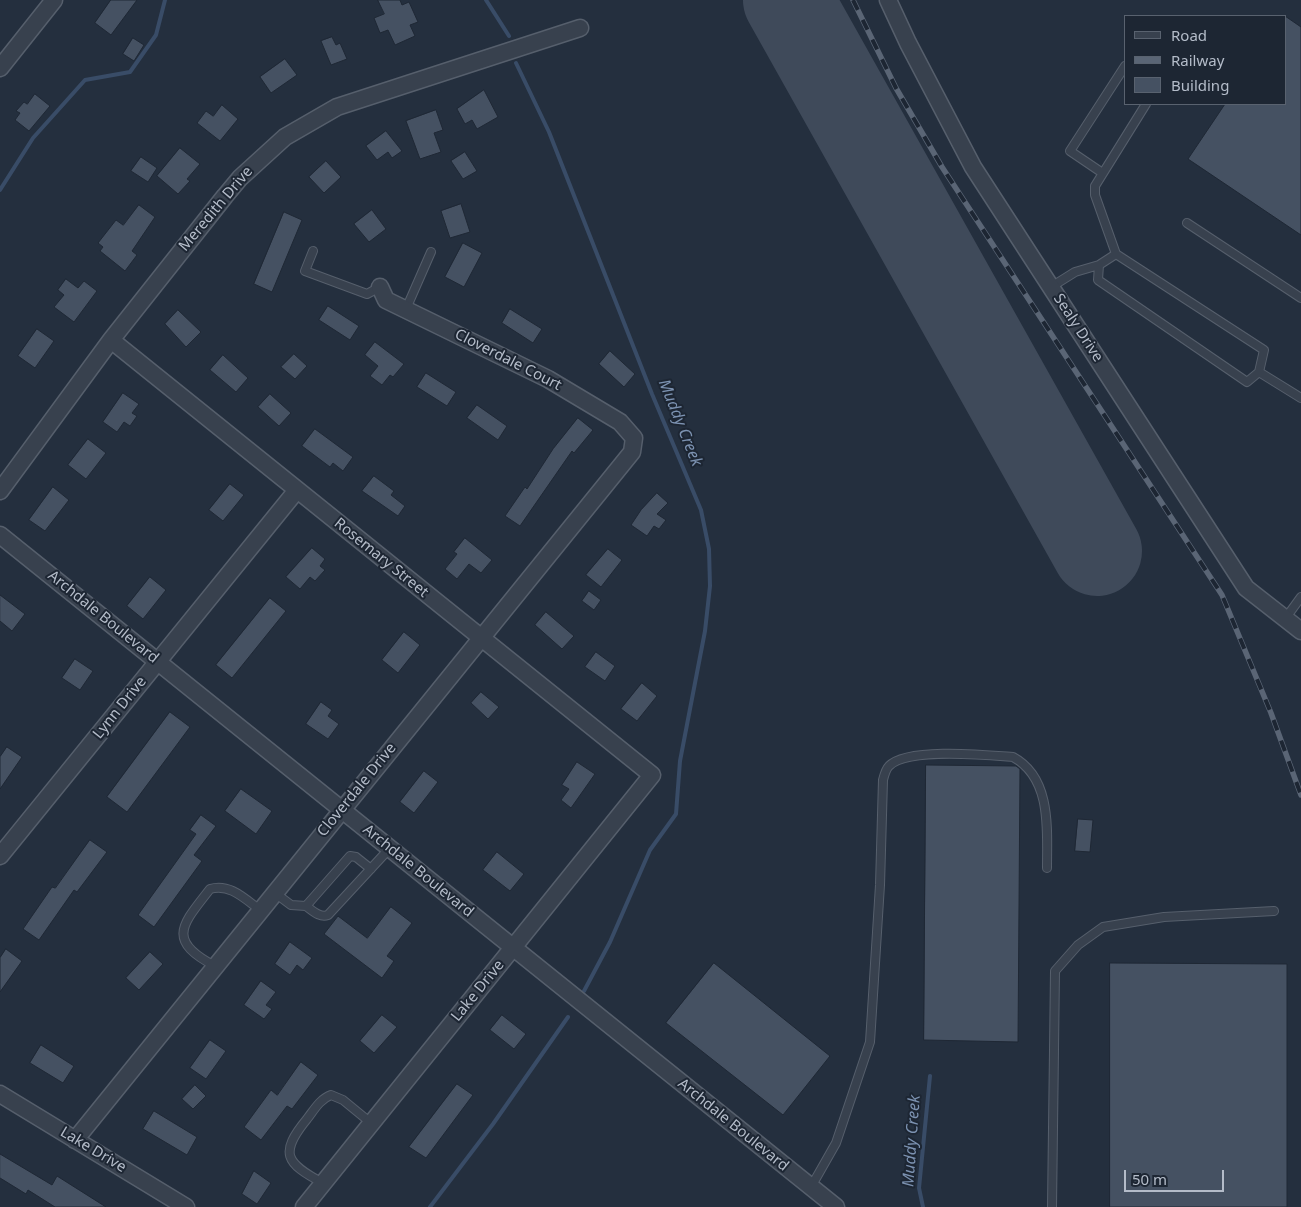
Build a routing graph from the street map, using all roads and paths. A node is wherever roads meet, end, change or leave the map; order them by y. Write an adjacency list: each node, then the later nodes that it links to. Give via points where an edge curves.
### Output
1 (54, 0): 4 (street)
2 (888, 0): 14 (street, Sealy Drive, via 973,167)
3 (580, 28): 17 (street, Meredith Drive, via 337,107 285,137 240,178)
4 (0, 68)
5 (1124, 68): 7 (lane, via 1070,151)
6 (1145, 105): 7 (lane)
7 (1101, 172): 11 (lane, via 1095,195)
8 (1187, 223): 15 (lane)
9 (313, 250): 13 (lane, via 305,270 367,294)
10 (431, 252): 16 (lane)
11 (1116, 254): 12 (lane); 18 (lane, via 1264,350)
12 (1099, 265): 14 (lane, via 1075,272); 18 (lane, via 1098,280 1247,382)
13 (380, 287): 16 (street, Cloverdale Court, via 386,300)
14 (1051, 287): 25 (street, Sealy Drive, via 1246,588)
15 (1301, 298)
16 (406, 309): 20 (street, Cloverdale Court, via 548,379 620,422)
17 (111, 340): 21 (street, Meredith Drive); 22 (street, Rosemary Street)
18 (1259, 372): 19 (lane)
19 (1301, 398)
20 (634, 438): 27 (street, Cloverdale Drive, via 632,452)
21 (0, 490)
22 (297, 490): 27 (street, Rosemary Street); 28 (street, Lynn Drive)
23 (0, 535): 28 (street, Archdale Boulevard)
24 (1301, 597): 25 (lane)
25 (1286, 619): 26 (street, Sealy Drive)
26 (1301, 631)
27 (480, 637): 29 (street, Rosemary Street); 30 (street, Cloverdale Drive)
28 (158, 661): 30 (street, Archdale Boulevard); 32 (street, Lynn Drive)
29 (652, 775): 39 (street, Lake Drive)
30 (342, 809): 31 (street, Archdale Boulevard); 35 (street, Cloverdale Drive)
31 (390, 848): 34 (lane); 39 (street, Archdale Boulevard)
32 (0, 856)
33 (1047, 868): 45 (lane, via 1046,810 1034,774 1023,762 1013,757 942,754 904,758 889,766 882,780 880,886 870,1042 836,1143)
34 (371, 869): 36 (lane, via 328,915 316,914); 36 (lane, via 356,857 346,859)
35 (275, 892): 36 (lane, via 291,905); 37 (street, Cloverdale Drive)
36 (306, 906)
37 (260, 910): 40 (street, Cloverdale Drive); 40 (lane, via 231,890 210,889 185,921 183,930 192,950)
38 (1274, 911): 49 (lane, via 1164,917 1103,927 1078,945 1055,971)
39 (513, 948): 42 (street, Lake Drive); 45 (street, Archdale Boulevard)
40 (216, 966): 43 (street, Cloverdale Drive)
41 (0, 1094): 43 (street, Lake Drive)
42 (371, 1123): 44 (street, Lake Drive); 44 (lane, via 344,1100 332,1095 321,1102 292,1137 289,1152 292,1160 309,1176)
43 (75, 1140): 46 (street, Lake Drive)
44 (323, 1183): 47 (street, Lake Drive)
45 (811, 1187): 48 (street, Archdale Boulevard)
46 (186, 1207)
47 (304, 1207)
48 (836, 1207)
49 (1052, 1207)

